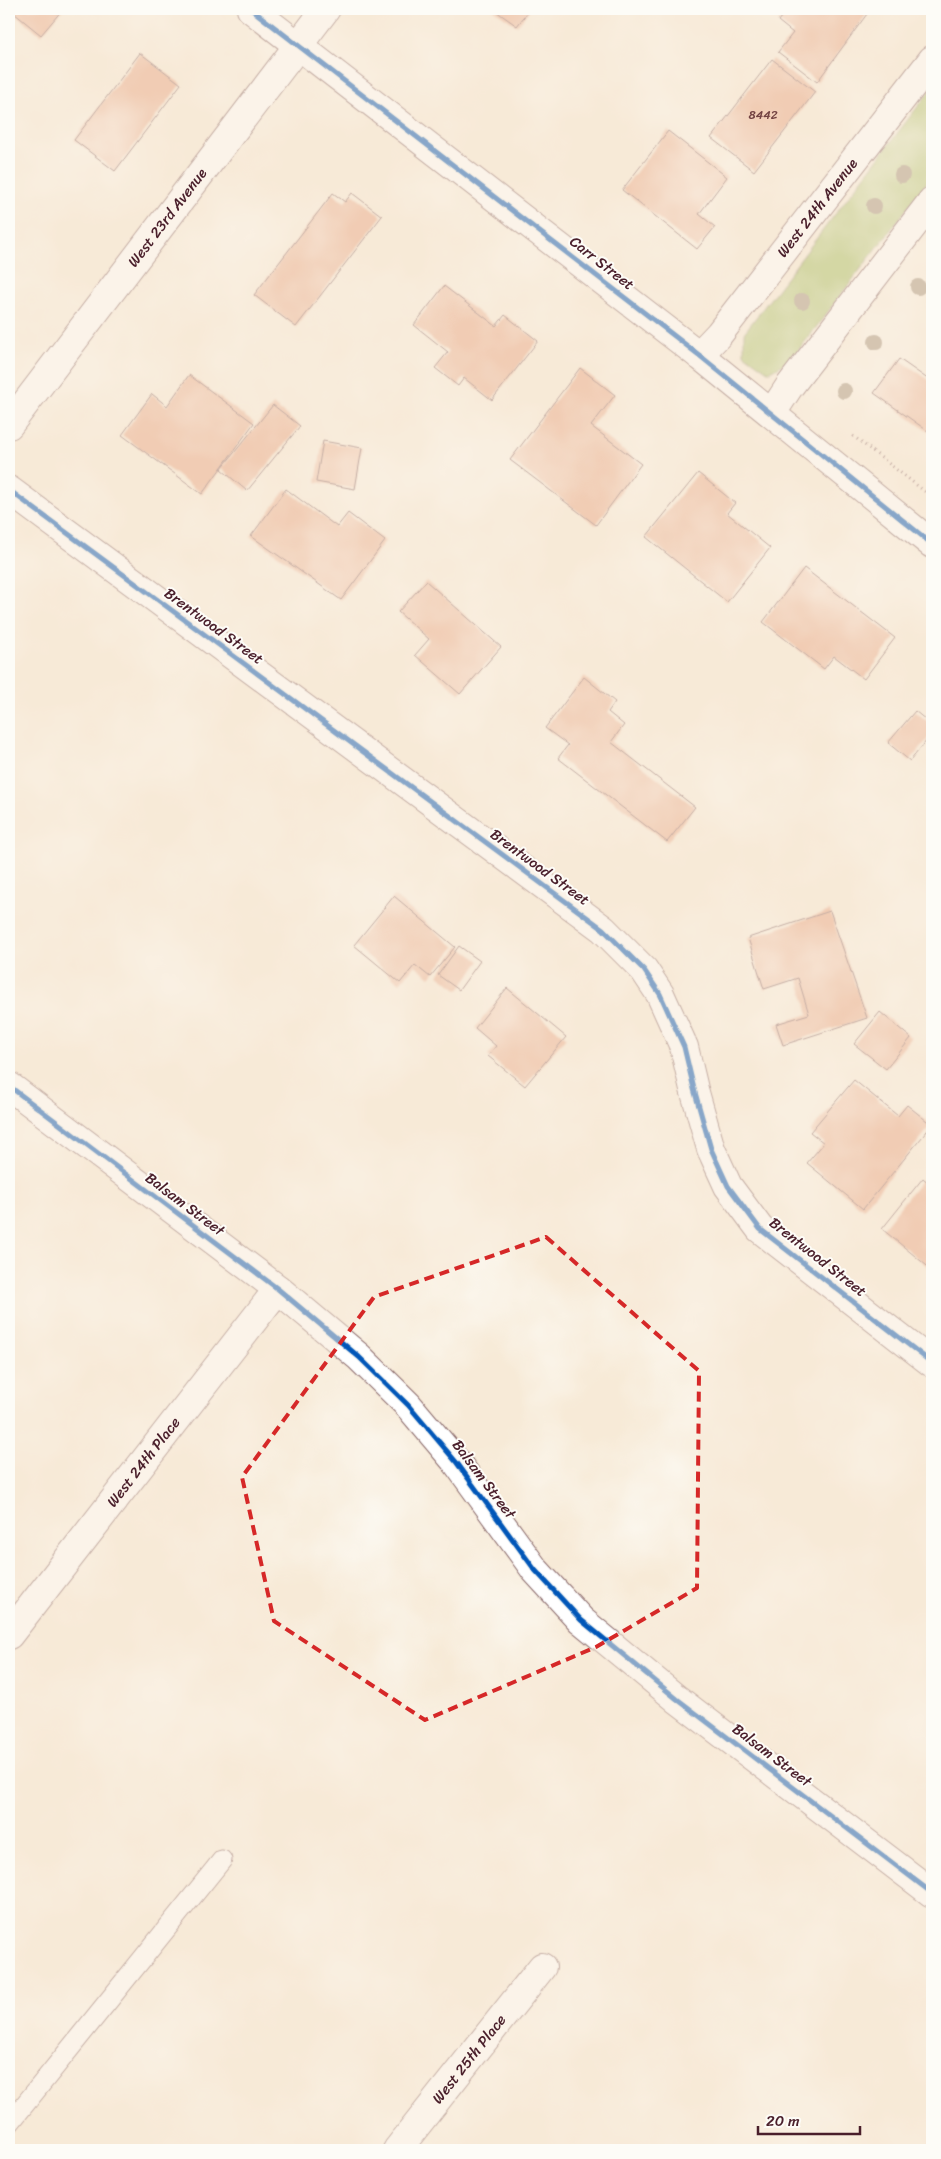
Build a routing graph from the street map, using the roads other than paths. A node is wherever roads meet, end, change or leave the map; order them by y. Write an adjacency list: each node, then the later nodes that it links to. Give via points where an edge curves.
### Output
1 (251, 9): 3 (street, Carr Street)
2 (326, 9): 3 (street, West 23rd Avenue)
3 (298, 44): 6 (street, Carr Street); 8 (street, West 23rd Avenue)
4 (932, 60): 6 (street, West 24th Avenue, via 719,334)
5 (932, 201): 7 (street, via 788,387)
6 (699, 355): 7 (street, Carr Street)
7 (772, 413): 10 (street, Carr Street)
8 (9, 425)
9 (9, 490): 13 (street, Brentwood Street, via 603,929 644,970 660,994 684,1047 711,1149 728,1186 760,1229)
10 (932, 544)
11 (9, 1086): 12 (street, Balsam Street)
12 (278, 1290): 14 (street, West 24th Place); 16 (street, Balsam Street, via 359,1357 408,1405 457,1463 535,1570 581,1620 677,1699)
13 (932, 1363)
14 (9, 1635)
15 (222, 1860): 18 (lane)
16 (932, 1893)
17 (542, 1967): 19 (street, West 25th Place)
18 (9, 2124)
19 (397, 2150)

